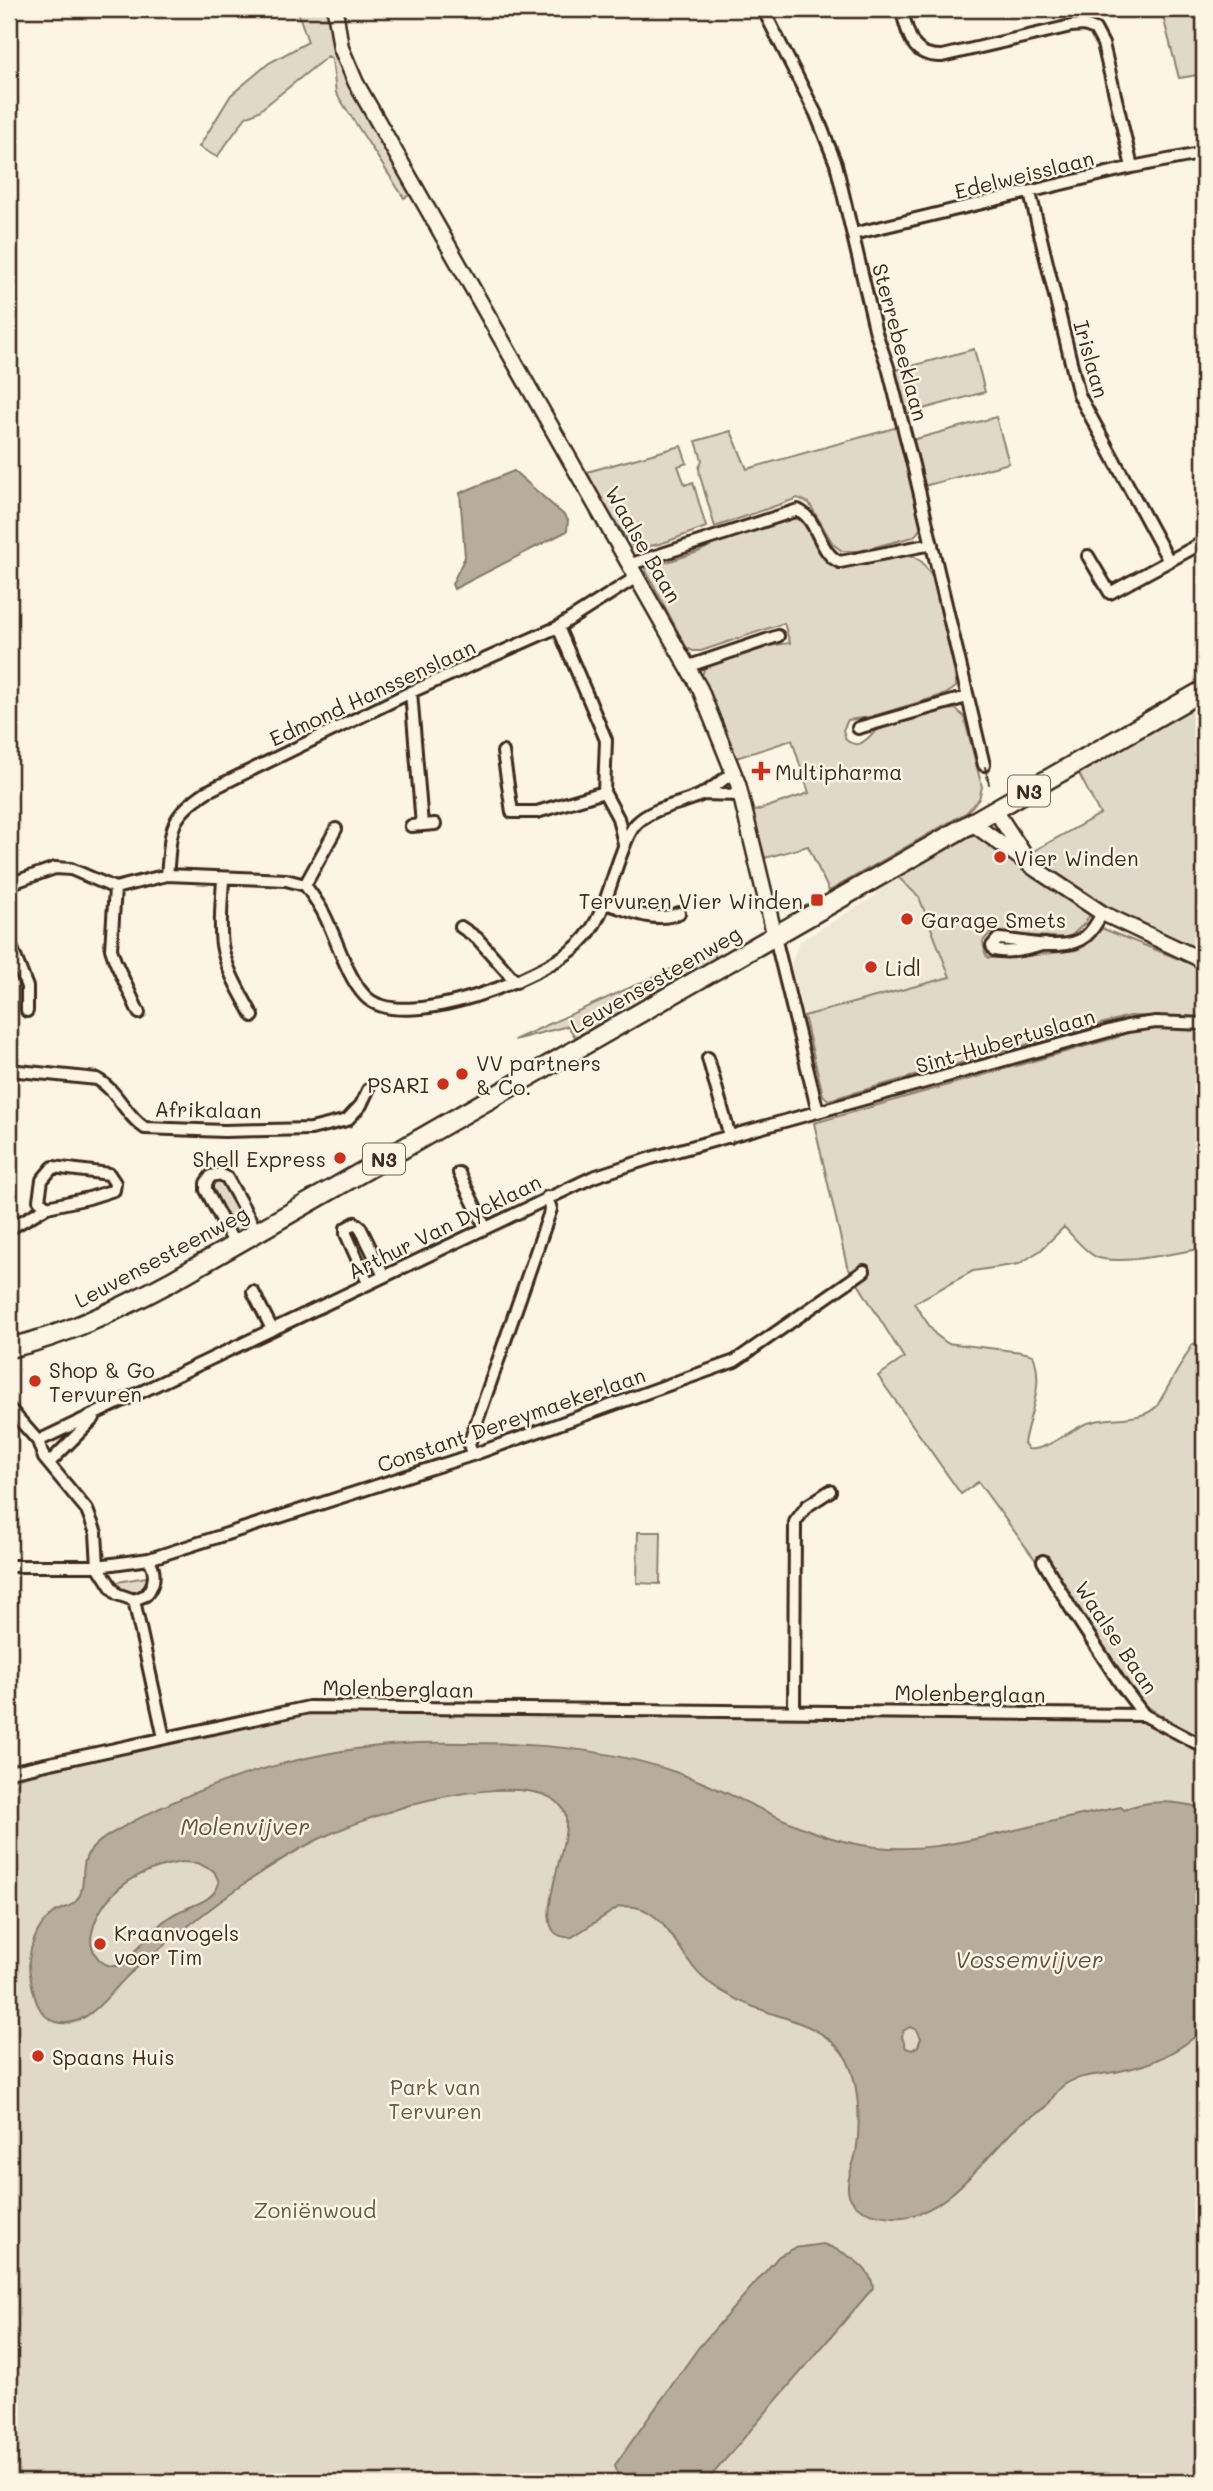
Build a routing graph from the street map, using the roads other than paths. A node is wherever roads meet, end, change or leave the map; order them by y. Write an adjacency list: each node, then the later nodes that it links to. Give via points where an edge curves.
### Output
1 (335, 9): 12 (street, Waalse Baan, via 345,60 366,101)
2 (763, 9): 7 (street, Sterrebeeklaan, via 830,147)
3 (901, 9): 5 (street, via 913,44 930,55 1071,26 1095,29 1103,44)
4 (1204, 153): 5 (street, Edelweisslaan)
5 (1132, 167): 6 (street, Edelweisslaan)
6 (1030, 193): 7 (street, Edelweisslaan); 11 (street, Irislaan, via 1079,395)
7 (853, 234): 9 (street, Sterrebeeklaan)
8 (1204, 542): 11 (street)
9 (932, 544): 12 (street, Edmond Hanssenslaan, via 838,562 798,510); 18 (street, Sterrebeeklaan)
10 (1088, 556): 11 (street, via 1110,593)
11 (1169, 561)
12 (634, 570): 13 (street, Edmond Hanssenslaan); 15 (street, Waalse Baan)
13 (558, 627): 17 (street, Edmond Hanssenslaan); 23 (street, via 606,740)
14 (778, 636): 15 (street)
15 (689, 666): 22 (street, Waalse Baan)
16 (1204, 690): 26 (main road, Leuvensesteenweg / N3)
17 (411, 692): 29 (street, via 416,826); 34 (street, Edmond Hanssenslaan, via 187,805 173,826)
18 (967, 697): 19 (street); 21 (street, Sterrebeeklaan)
19 (858, 728)
20 (503, 752): 23 (street, via 512,811 537,812)
21 (984, 765)
22 (733, 773): 24 (street); 25 (street, Waalse Baan)
23 (604, 792): 27 (street)
24 (702, 794): 25 (street); 30 (street, via 661,808)
25 (741, 795): 43 (street, Waalse Baan)
26 (995, 810): 28 (main road, Leuvensesteenweg / N3); 33 (street)
27 (618, 818): 30 (street); 32 (street)
28 (972, 823): 33 (street); 43 (main road, Leuvensesteenweg / N3)
29 (435, 824)
30 (635, 825): 32 (street)
31 (336, 829): 37 (street)
32 (624, 844): 39 (street)
33 (1037, 870): 41 (street)
34 (167, 875): 35 (street); 38 (street)
35 (223, 878): 37 (street); 50 (street, via 222,947)
36 (9, 884): 38 (street, via 55,868 71,869)
37 (304, 885): 47 (street, via 324,912 366,997 387,1008 419,1008)
38 (115, 888): 49 (street, via 111,949)
39 (605, 903): 40 (street, via 656,919); 47 (street, via 581,943)
40 (680, 913)
41 (1102, 913): 45 (street, via 1082,939); 46 (street)
42 (461, 927): 47 (street, via 477,938)
43 (775, 937): 55 (street, Waalse Baan); 62 (main road, Leuvensesteenweg / N3)
44 (9, 942): 48 (street, via 27,986)
45 (1045, 944)
46 (1204, 961)
47 (516, 982)
48 (27, 1012)
49 (139, 1013)
50 (253, 1016)
51 (1204, 1024): 55 (street, Sint-Hubertuslaan, via 1127,1026)
52 (708, 1058): 56 (street)
53 (9, 1070): 54 (street, Afrikalaan, via 97,1079 109,1086 145,1128 311,1129 347,1120)
54 (368, 1090)
55 (818, 1112): 56 (street, Arthur Van Dycklaan)
56 (730, 1137): 58 (street, Arthur Van Dycklaan, via 613,1170)
57 (459, 1173): 60 (street)
58 (547, 1197): 60 (street, Arthur Van Dycklaan); 73 (street, via 551,1209 469,1444)
59 (47, 1207): 59 (street, via 114,1190 115,1183 109,1174 53,1167 42,1181 39,1200); 61 (street)
60 (485, 1227): 65 (street, Arthur Van Dycklaan)
61 (9, 1229)
62 (257, 1231): 63 (main road, Leuvensesteenweg / N3); 63 (street, via 227,1178 211,1176 206,1191)
63 (235, 1245): 69 (main road, Leuvensesteenweg / N3, via 124,1307)
64 (864, 1270): 73 (street, Constant Dereymaekerlaan, via 735,1361)
65 (384, 1276): 66 (street, Arthur Van Dycklaan); 66 (street, via 360,1227 350,1224 346,1234)
66 (368, 1283): 68 (street, Arthur Van Dycklaan)
67 (253, 1292): 68 (street)
68 (272, 1329): 71 (street, Arthur Van Dycklaan)
69 (9, 1348)
70 (9, 1408): 72 (street)
71 (100, 1411): 72 (street, Arthur Van Dycklaan); 74 (street, Arthur Van Dycklaan)
72 (38, 1441): 74 (street)
73 (472, 1455): 76 (street, Constant Dereymaekerlaan)
74 (49, 1463): 79 (street, via 87,1510 96,1533)
75 (830, 1491): 81 (street, via 807,1506 795,1522)
76 (149, 1559): 79 (street, Constant Dereymaekerlaan); 80 (street, via 155,1570 151,1589)
77 (1043, 1561): 82 (street, Waalse Baan)
78 (9, 1566): 79 (street, Constant Dereymaekerlaan)
79 (98, 1566): 80 (street, via 117,1594)
80 (134, 1600): 83 (street)
81 (794, 1711): 82 (street, Molenberglaan); 83 (street, Molenberglaan, via 309,1707)
82 (1144, 1715): 84 (street, Waalse Baan)
83 (164, 1738): 85 (street, Molenberglaan)
84 (1204, 1747)
85 (9, 1772)

